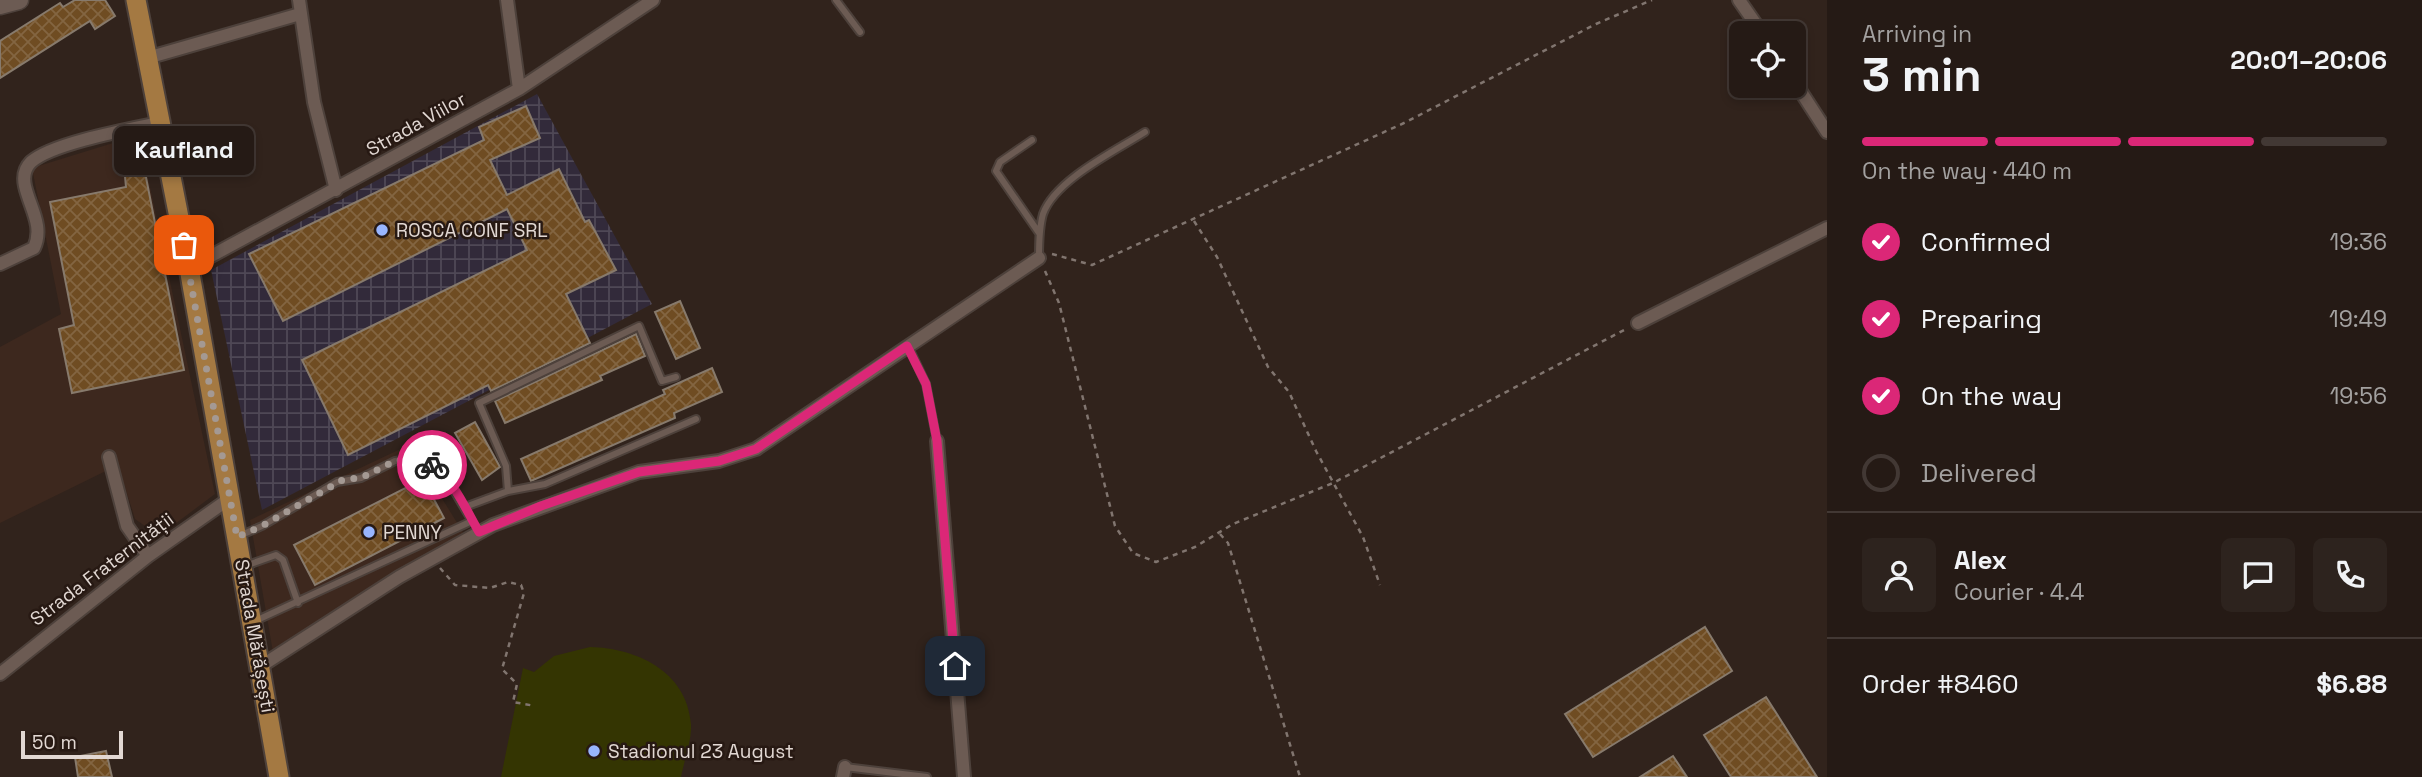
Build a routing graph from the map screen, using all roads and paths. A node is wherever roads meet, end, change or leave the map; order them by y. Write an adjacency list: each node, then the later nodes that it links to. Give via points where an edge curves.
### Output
1 (19, 0): 9 (main road)
2 (136, 0): 13 (main road, Strada Mărășești)
3 (299, 0): 10 (street)
4 (507, 0): 14 (street)
5 (653, 0): 14 (street, Strada Viilor)
6 (836, 0): 12 (lane)
7 (1652, 0): 21 (path)
8 (1739, 0): 11 (street)
9 (0, 5)
10 (300, 14): 13 (street); 20 (street, via 314,102)
11 (1754, 21)
12 (860, 32)
13 (147, 58): 16 (main road, Strada Mărășești)
14 (519, 89): 20 (street, Strada Viilor)
15 (1805, 98): 18 (street)
16 (159, 123): 25 (street, via 43,154 30,163 24,173 39,237 34,248); 26 (main road, Strada Mărășești)
17 (1145, 132): 23 (lane, via 1069,181 1051,198)
18 (1827, 132)
19 (1032, 140): 23 (lane, via 1000,162 996,171)
20 (336, 190): 26 (street, Strada Viilor)
21 (1194, 220): 24 (path, via 1092,265 1054,254); 33 (path, via 1217,257 1268,367 1289,392)
22 (1827, 229): 27 (street)
23 (1040, 233): 24 (lane)
24 (1039, 258): 28 (street); 38 (path, via 1059,303 1115,526 1133,553 1156,562)
25 (0, 264)
26 (189, 268): 35 (main road, Strada Mărășești)
27 (1638, 323): 33 (path)
28 (907, 346): 31 (lane, via 926,384); 37 (street, via 756,449 719,461 639,472)
29 (676, 377): 34 (lane, via 662,381 639,326 480,403 506,466)
30 (696, 419): 34 (lane, via 545,484)
31 (937, 441): 52 (street)
32 (108, 457): 40 (street, via 127,526)
33 (1333, 483): 38 (path, via 1233,524); 43 (path, via 1363,537)
34 (508, 491): 36 (lane)
35 (229, 499): 39 (main road, Strada Mărășești); 40 (street, Strada Fraternității)
36 (465, 507): 37 (lane); 39 (lane, via 444,474 417,458 337,482)
37 (475, 526): 41 (street); 44 (lane)
38 (1220, 534): 53 (path, via 1228,543)
39 (237, 537): 42 (main road, Strada Mărășești)
40 (148, 556): 47 (street, Strada Fraternității)
41 (433, 560): 46 (street); 48 (path, via 455,585 521,585 524,593 502,669 517,684 513,702)
42 (243, 567): 44 (lane, via 276,555 283,560); 45 (main road, Strada Mărășești)
43 (1380, 585)
44 (298, 603): 45 (lane)
45 (253, 622): 46 (main road, Strada Mărășești)
46 (261, 666): 50 (main road, Strada Mărășești)
47 (0, 674)
48 (535, 706)
49 (844, 772): 51 (lane)
50 (279, 777)
51 (927, 777)
52 (964, 777)
53 (1300, 777)

